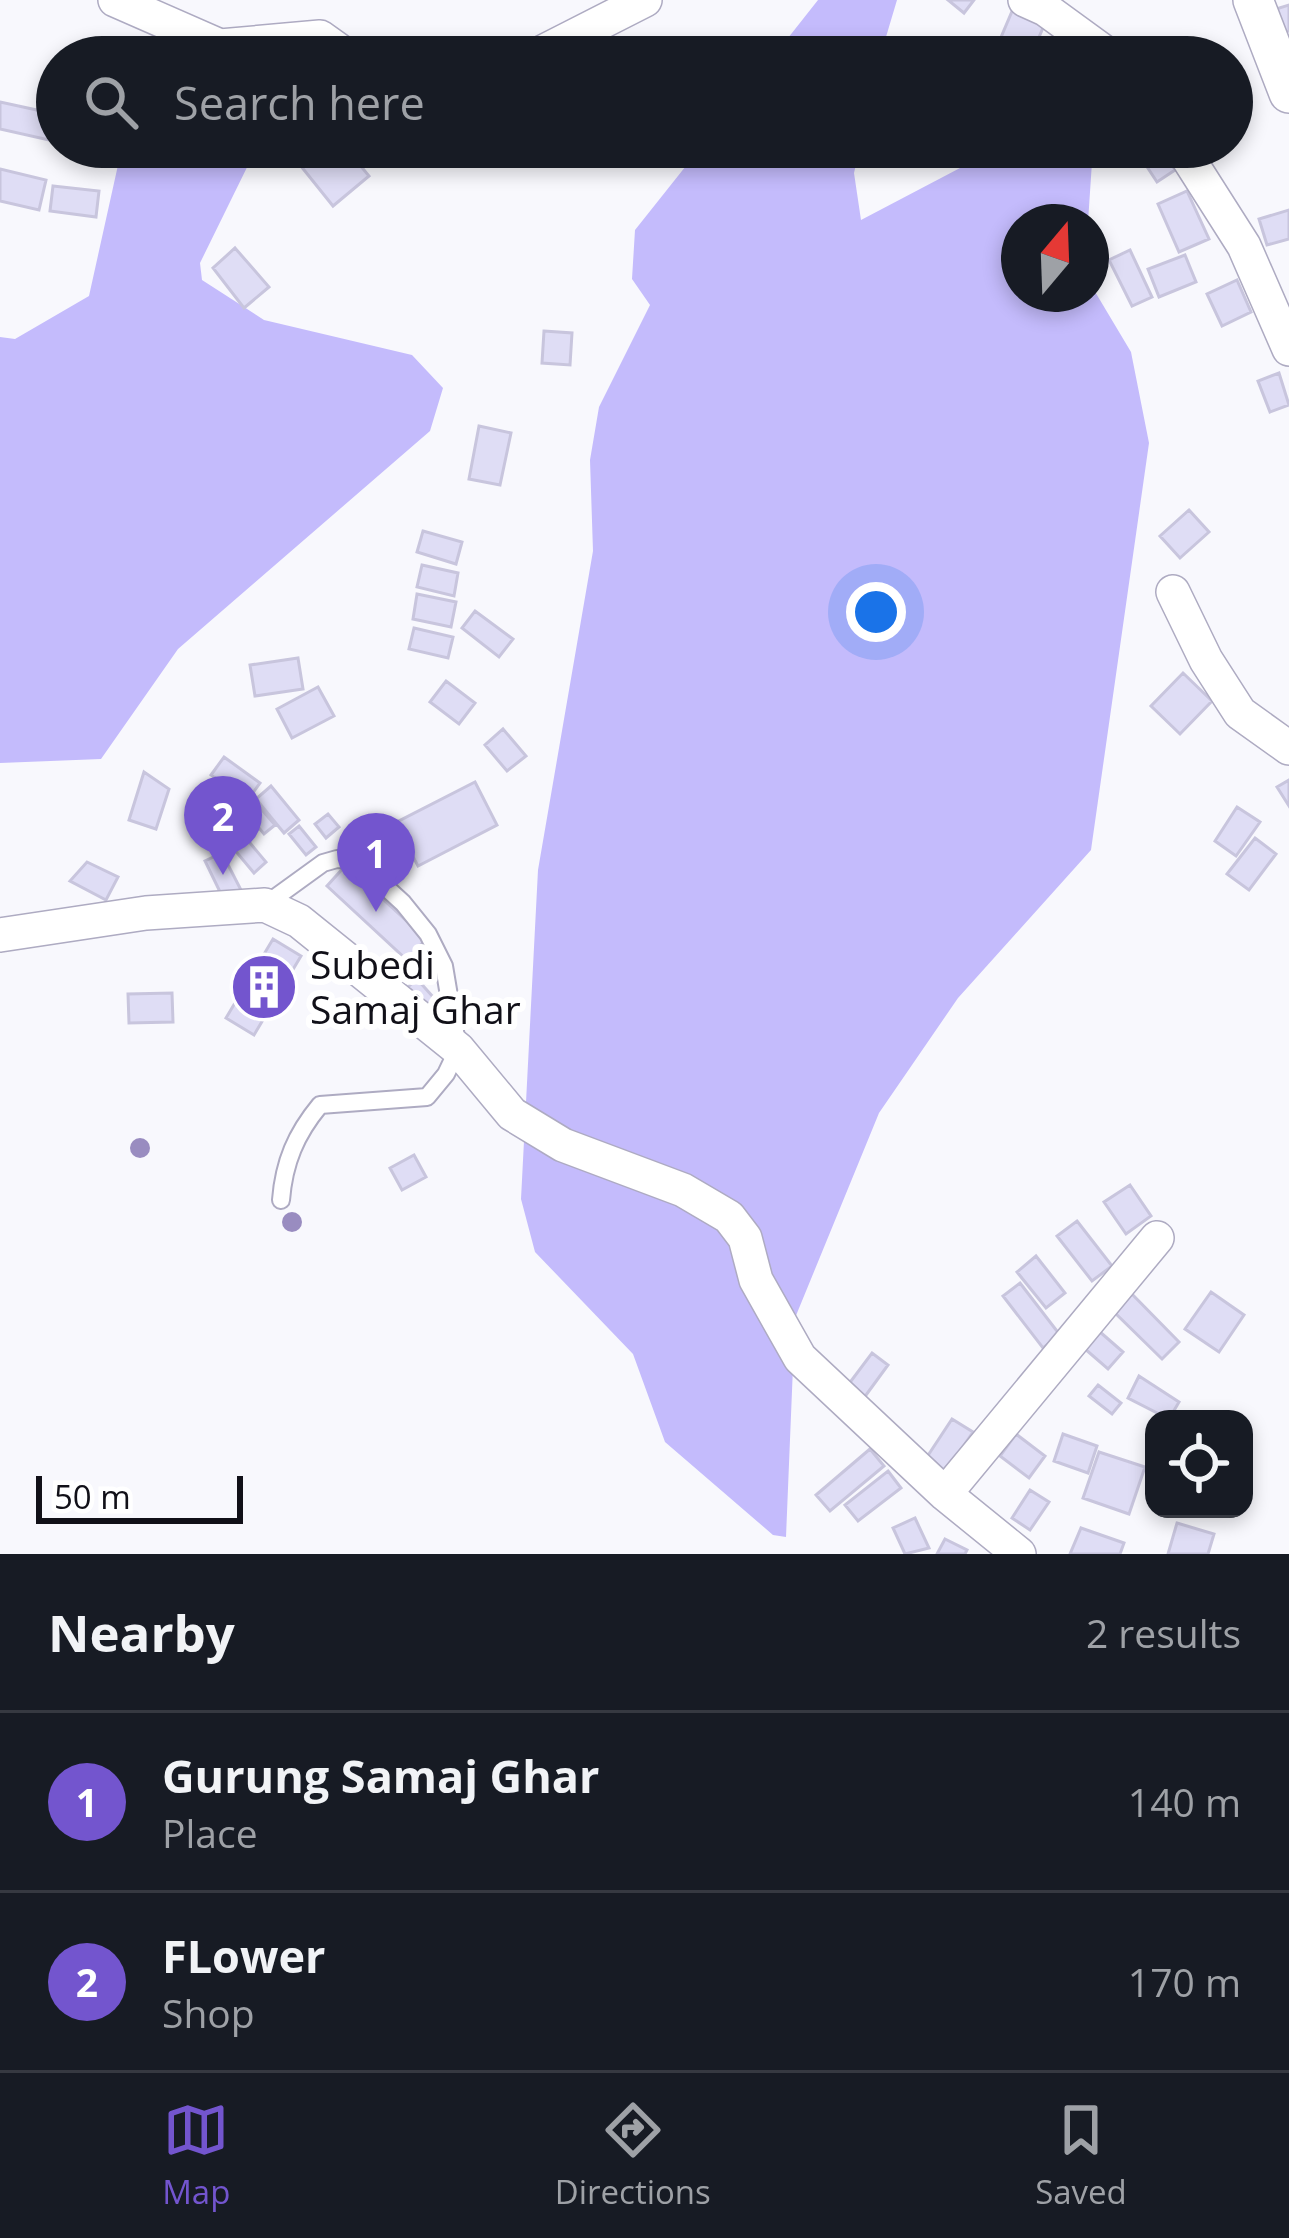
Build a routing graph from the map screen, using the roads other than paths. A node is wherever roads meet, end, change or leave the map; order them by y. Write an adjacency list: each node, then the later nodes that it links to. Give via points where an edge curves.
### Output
1 (115, 0): 5 (street)
2 (645, 0): 6 (street)
3 (1025, 0): 7 (street)
4 (1252, 0): 8 (street)
5 (197, 36)
6 (574, 36)
7 (1082, 36)
8 (1289, 94)
9 (1194, 168): 10 (street, via 1244,246)
10 (1289, 349)
11 (1173, 592): 12 (street, via 1240,713)
12 (1289, 748)
13 (266, 905): 14 (street); 15 (street, via 299,921); 15 (lane, via 323,863 356,860 428,934 444,967)
14 (0, 935)
15 (458, 1049): 16 (lane, via 427,1097 320,1105 283,1166); 18 (street, via 512,1114 729,1217 800,1358)
16 (281, 1200)
17 (1157, 1238): 18 (street)
18 (946, 1494): 19 (street)
19 (1018, 1554)

